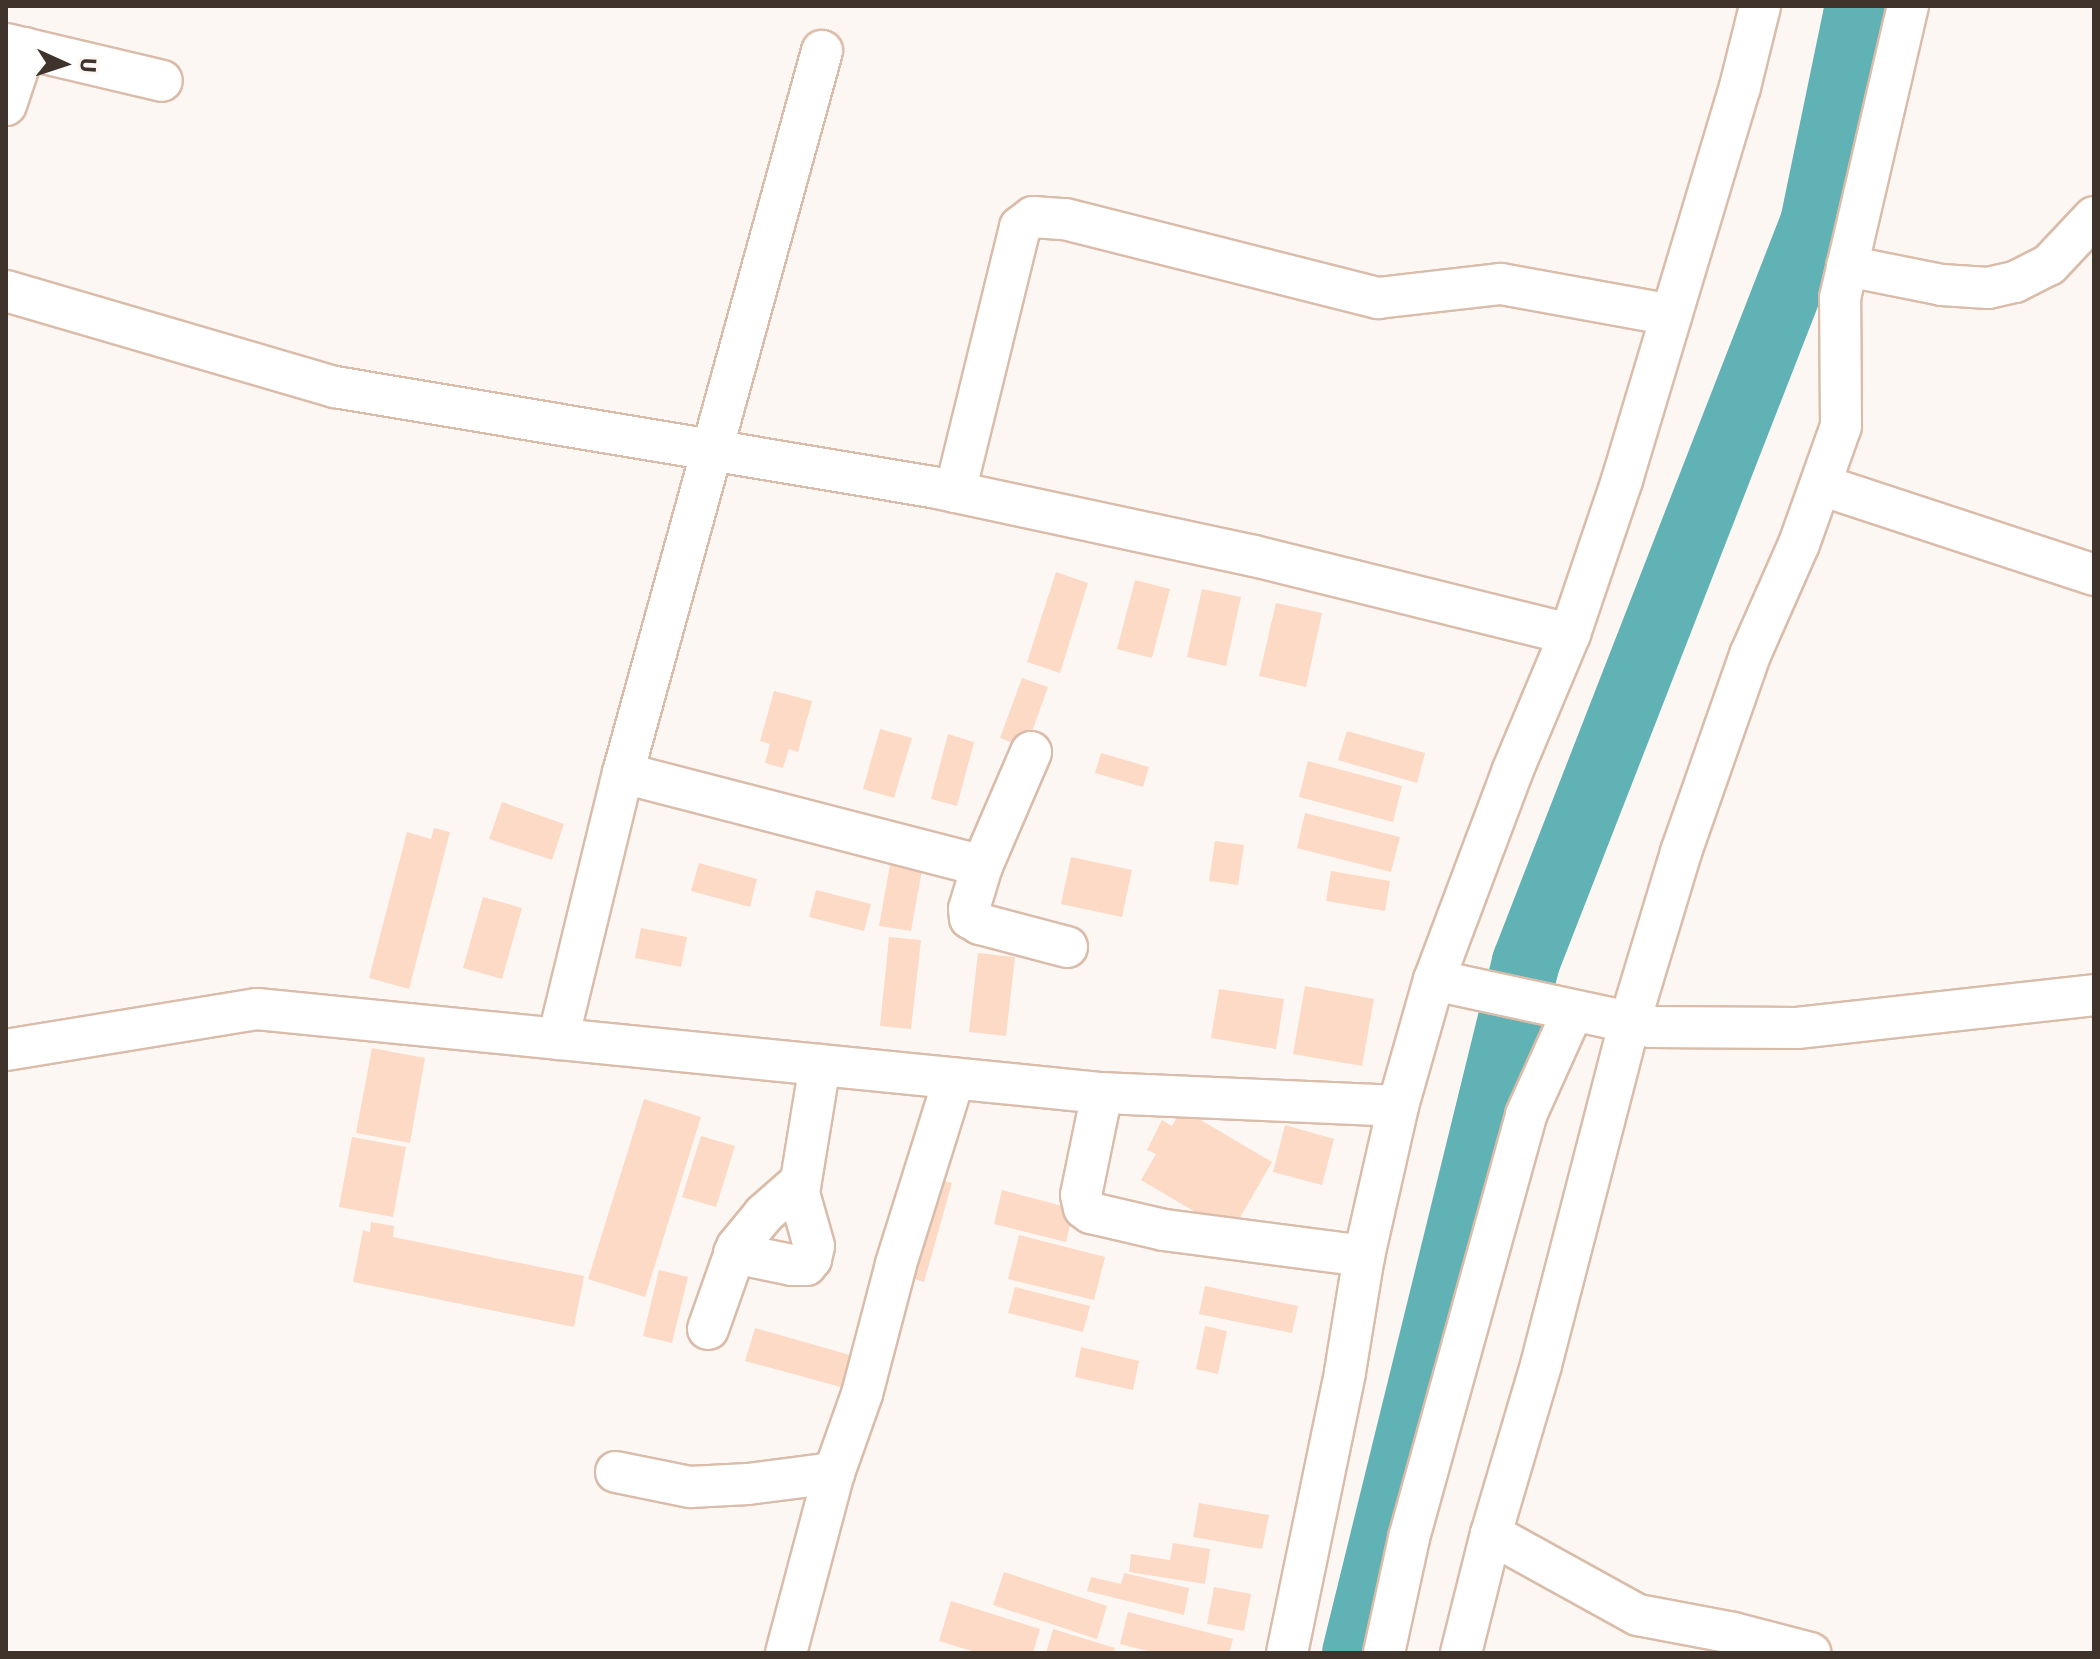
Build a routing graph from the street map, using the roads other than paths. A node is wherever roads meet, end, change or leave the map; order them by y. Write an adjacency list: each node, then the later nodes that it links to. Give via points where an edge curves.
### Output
1 (1760, 6): 10 (street)
2 (1908, 6): 8 (street)
3 (16, 46): 5 (street); 6 (street)
4 (822, 51): 11 (street)
5 (162, 81)
6 (6, 105)
7 (2094, 217): 8 (street, via 2049,265 1988,288 1942,285)
8 (1847, 266): 12 (street, via 1840,298 1841,426)
9 (6, 291): 11 (street, via 335,387)
10 (1671, 315): 13 (street, via 1501,284 1378,298 1065,219 1033,217 1020,227); 15 (street)
11 (711, 449): 13 (street); 17 (street)
12 (1821, 485): 14 (street); 23 (street)
13 (955, 492): 15 (street, via 1254,556)
14 (2094, 575)
15 (1570, 634): 20 (street)
16 (1031, 752): 18 (street)
17 (623, 773): 18 (street); 22 (street)
18 (982, 866): 19 (street, via 970,918)
19 (1067, 947)
20 (1434, 980): 23 (street); 28 (street)
21 (2094, 995): 23 (street, via 1797,1028)
22 (562, 1026): 24 (street, via 257,1009); 25 (street)
23 (1602, 1028): 35 (street, via 1541,1365); 38 (street, via 1526,1115 1409,1538)
24 (6, 1050)
25 (820, 1065): 26 (street); 29 (street)
26 (954, 1079): 27 (street); 34 (street)
27 (1102, 1093): 28 (street); 31 (street, via 1081,1195 1091,1213 1164,1230)
28 (1398, 1106): 31 (street)
29 (799, 1183): 30 (street, via 764,1214); 30 (street, via 800,1207 814,1246 806,1265)
30 (734, 1253): 32 (street)
31 (1364, 1256): 37 (street)
32 (708, 1329)
33 (616, 1472): 34 (street, via 690,1487)
34 (834, 1473): 36 (street)
35 (1491, 1534): 39 (street); 40 (street, via 1638,1615)
36 (786, 1653)
37 (1287, 1653)
38 (1384, 1653)
39 (1461, 1653)
40 (1810, 1653)

